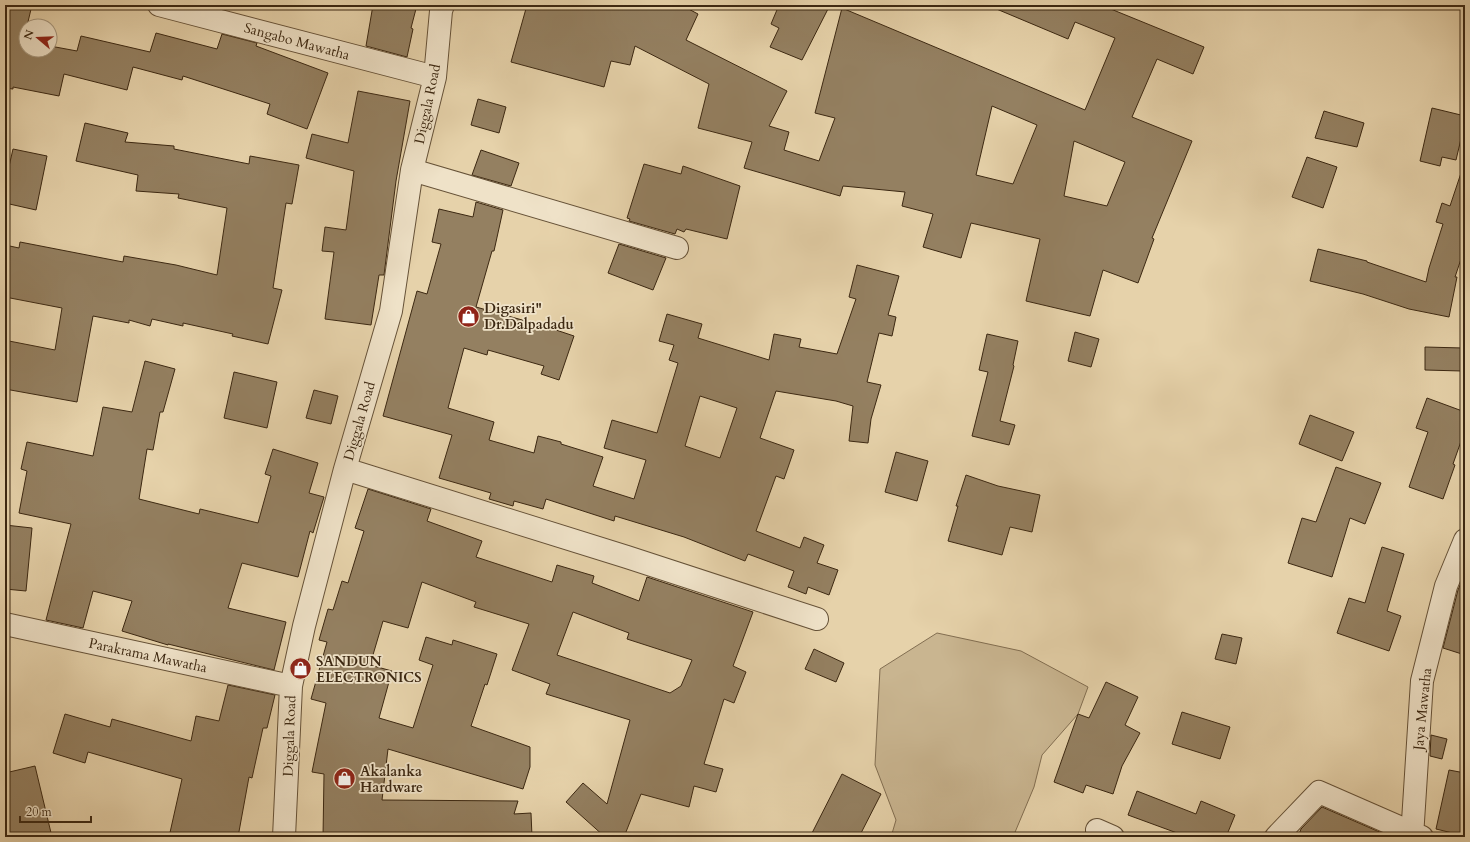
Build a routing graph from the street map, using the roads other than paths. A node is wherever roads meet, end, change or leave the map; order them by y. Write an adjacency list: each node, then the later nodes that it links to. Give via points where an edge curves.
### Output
1 (159, 5): 3 (street, Sangabo Mawatha)
2 (444, 5): 3 (street, Diggala Road, via 441,11)
3 (435, 77): 4 (street, Diggala Road)
4 (412, 170): 5 (street); 6 (street, Diggala Road, via 390,311)
5 (677, 248)
6 (345, 468): 8 (street); 10 (street, Diggala Road)
7 (1465, 540): 11 (street, Jaya Mawatha, via 1446,586 1422,681)
8 (817, 619)
9 (5, 624): 10 (street, Parakrama Mawatha)
10 (291, 686): 12 (street, Diggala Road)
11 (1416, 836): 13 (street, via 1319,792)
12 (284, 837)
13 (1276, 837)

